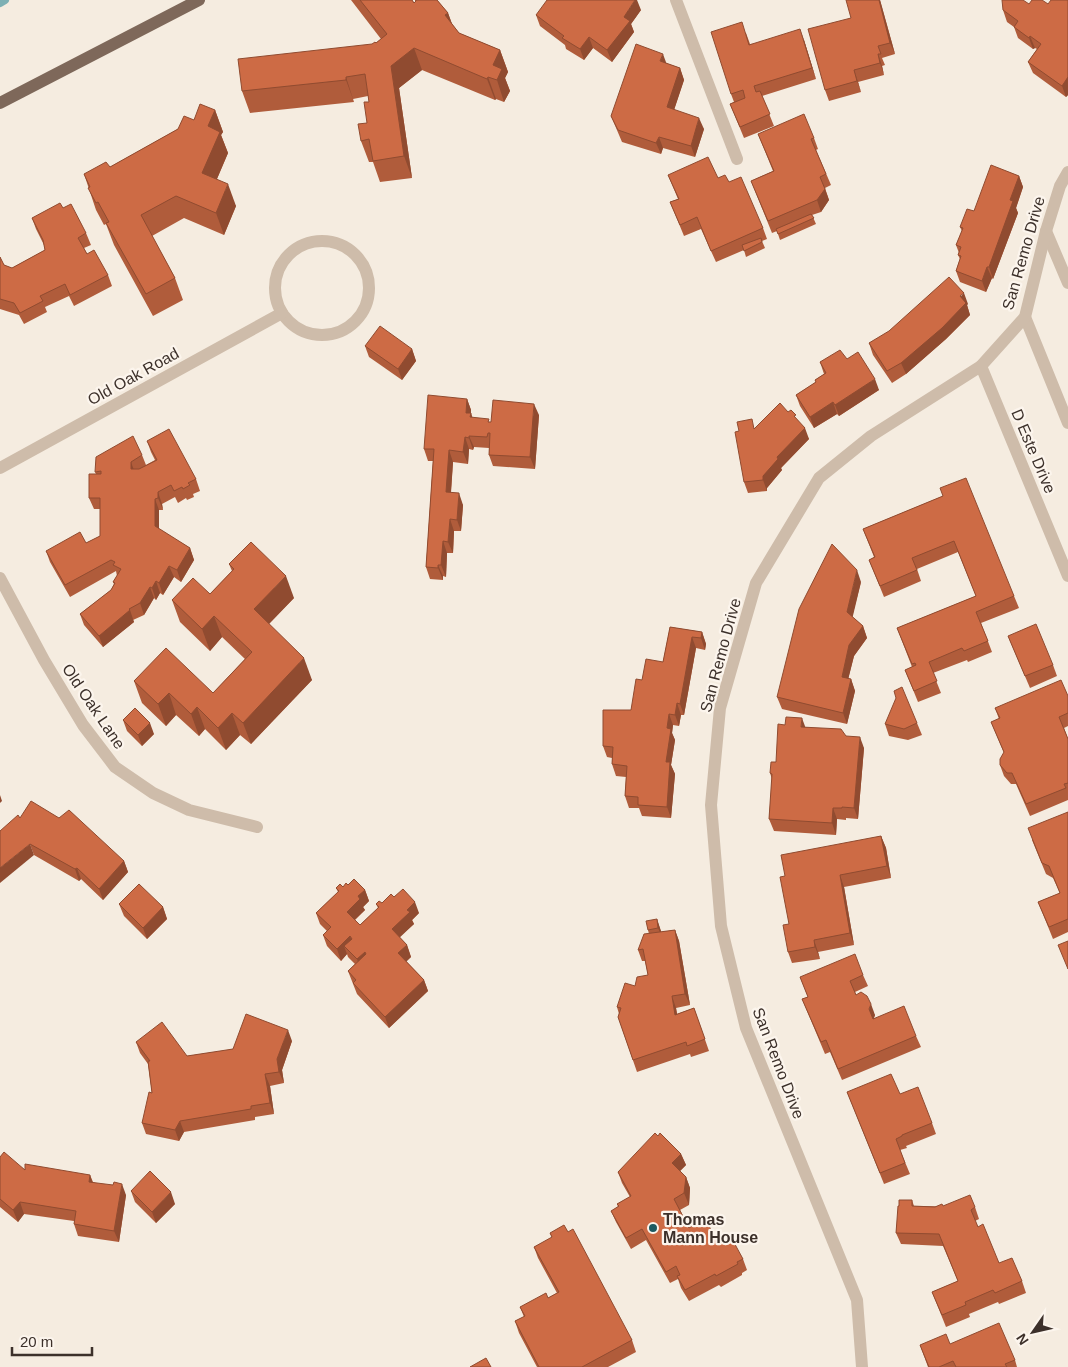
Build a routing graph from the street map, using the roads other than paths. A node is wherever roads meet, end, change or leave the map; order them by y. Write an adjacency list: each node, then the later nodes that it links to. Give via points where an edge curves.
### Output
1 (200, 0): 3 (main road)
2 (676, 0): 4 (street)
3 (0, 103)
4 (736, 159)
5 (1068, 172): 6 (street, San Remo Drive, via 1060,186)
6 (1046, 231): 7 (street); 9 (street, San Remo Drive)
7 (1068, 282)
8 (282, 313): 8 (street, via 292,325 307,334 339,333 353,325 364,313 369,297 370,281 364,265 354,252 340,244 311,242 297,248 278,270 276,299); 12 (street, Old Oak Road)
9 (1025, 317): 10 (street, San Remo Drive); 11 (street)
10 (981, 366): 13 (street, D Este Drive); 16 (street, San Remo Drive, via 871,436 819,478 756,583 720,708 711,805 721,926 746,1028 857,1300)
11 (1068, 423)
12 (0, 468)
13 (1068, 576)
14 (0, 578): 15 (street, Old Oak Lane, via 83,725 115,767 153,793 189,810)
15 (257, 827)
16 (862, 1367)

